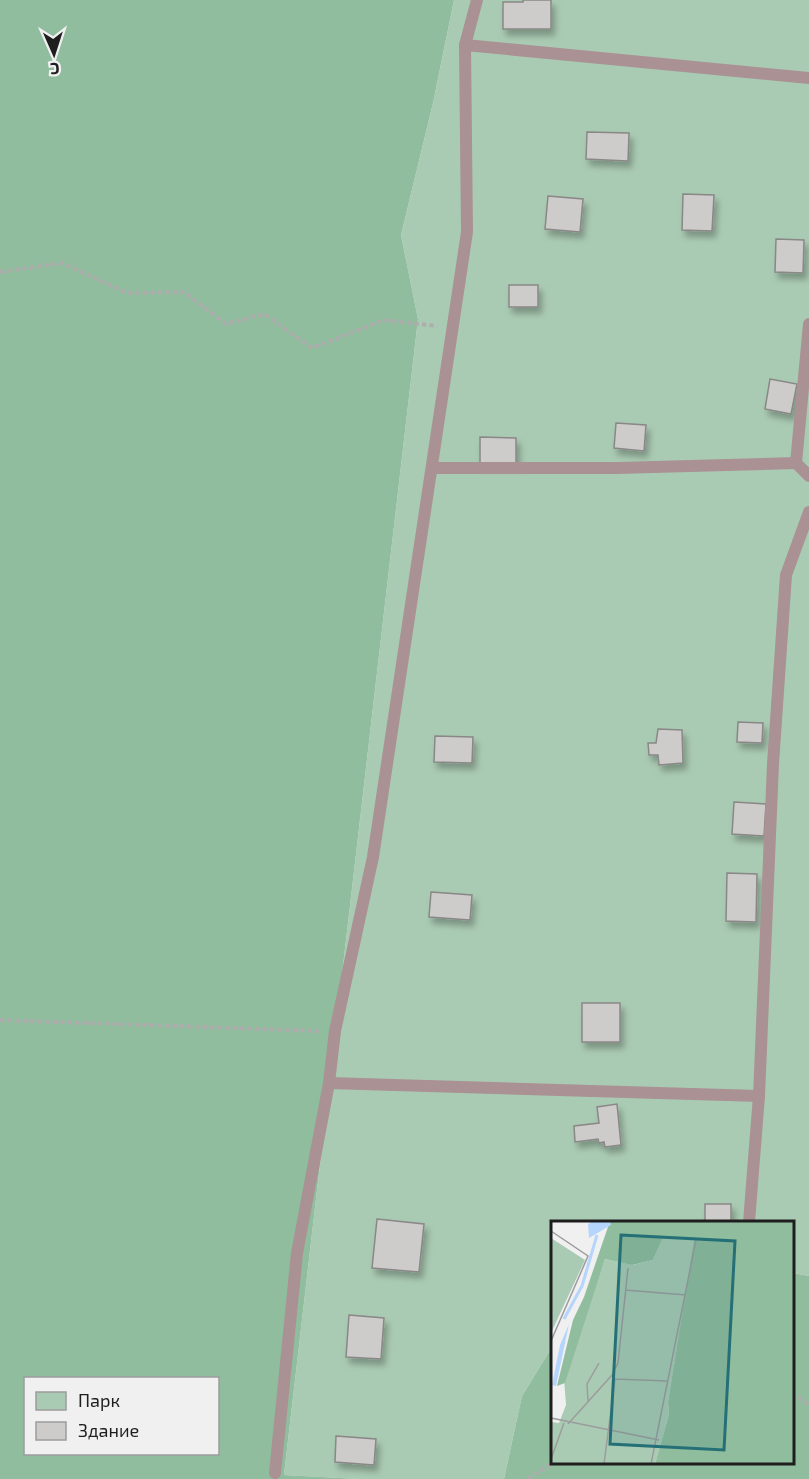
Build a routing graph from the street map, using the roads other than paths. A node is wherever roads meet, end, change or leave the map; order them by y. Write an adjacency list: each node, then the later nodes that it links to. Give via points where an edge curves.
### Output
1 (477, 0): 2 (lane)
2 (465, 45): 3 (lane); 6 (lane, via 467,232)
3 (809, 78)
4 (809, 324): 5 (lane)
5 (796, 463): 6 (lane); 7 (lane)
6 (433, 468): 9 (lane, via 373,858 335,1031)
7 (809, 476)
8 (809, 512): 10 (lane, via 786,575 773,764)
9 (329, 1083): 10 (lane); 12 (lane, via 297,1253)
10 (759, 1096): 11 (lane)
11 (748, 1221)
12 (275, 1473)

